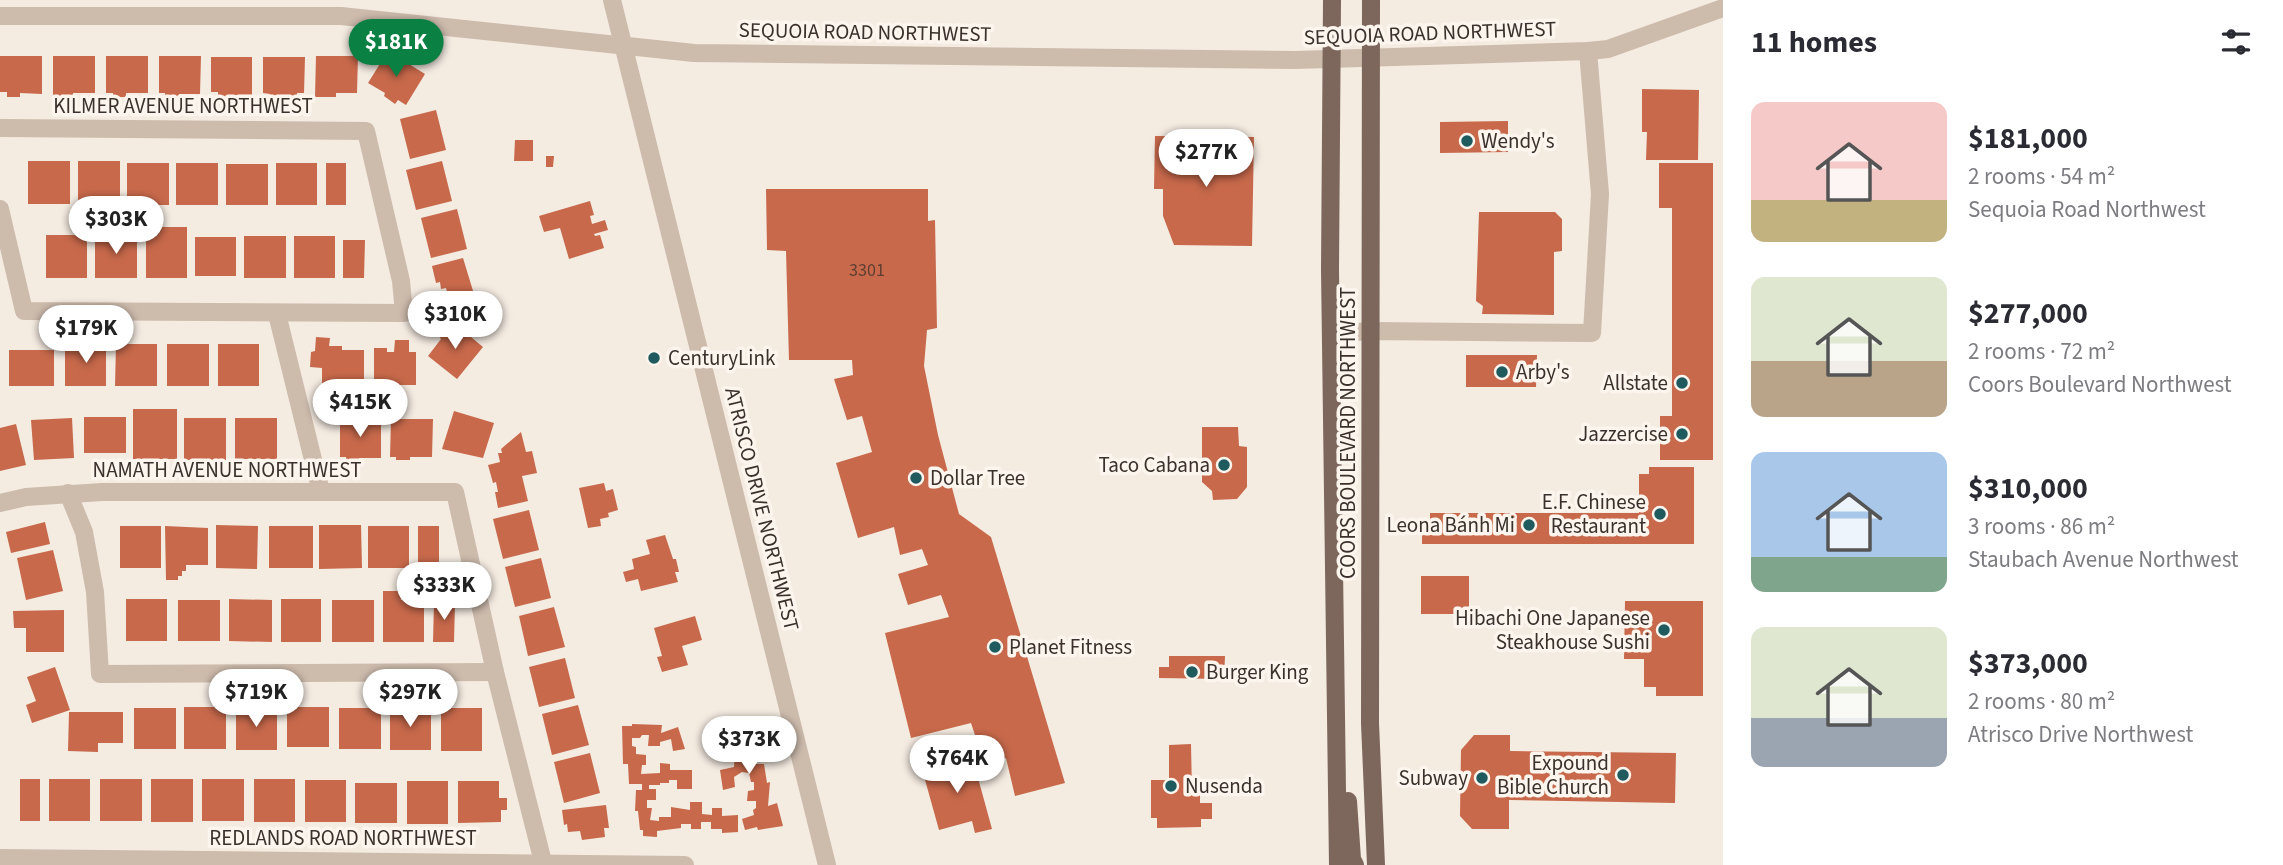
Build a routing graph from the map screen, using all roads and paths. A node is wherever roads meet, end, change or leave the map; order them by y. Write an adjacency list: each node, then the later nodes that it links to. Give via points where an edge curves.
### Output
1 (612, 0): 6 (street, ATRISCO DRIVE NORTHWEST)
2 (1332, 0): 9 (main road, COORS BOULEVARD NORTHWEST)
3 (1371, 0): 8 (main road, COORS BOULEVARD NORTHWEST)
4 (1723, 8): 7 (street, SEQUOIA ROAD NORTHWEST, via 1608,49)
5 (0, 16): 6 (street, SEQUOIA ROAD NORTHWEST, via 341,16)
6 (623, 44): 9 (street, SEQUOIA ROAD NORTHWEST, via 694,52); 26 (street, ATRISCO DRIVE NORTHWEST)
7 (1588, 51): 8 (street, SEQUOIA ROAD NORTHWEST); 13 (street, via 1600,194 1592,333)
8 (1371, 59): 9 (street, SEQUOIA ROAD NORTHWEST); 13 (main road, COORS BOULEVARD NORTHWEST)
9 (1333, 60): 14 (main road, COORS BOULEVARD NORTHWEST)
10 (0, 128): 12 (street, KILMER AVENUE NORTHWEST, via 366,131 401,281 404,313)
11 (0, 209): 12 (street, via 24,311)
12 (277, 314): 15 (street)
13 (1370, 331): 14 (street); 29 (main road, COORS BOULEVARD NORTHWEST, via 1370,723)
14 (1331, 334): 19 (main road, COORS BOULEVARD NORTHWEST)
15 (321, 492): 16 (street, NAMATH AVENUE NORTHWEST); 18 (street, NAMATH AVENUE NORTHWEST, via 455,492)
16 (68, 493): 17 (street, NAMATH AVENUE NORTHWEST); 18 (street, via 84,532 96,592 100,674)
17 (0, 503)
18 (495, 672): 22 (street)
19 (1336, 733): 27 (main road, COORS BOULEVARD NORTHWEST); 28 (main road, via 1347,770)
20 (0, 858): 21 (street, REDLANDS ROAD NORTHWEST)
21 (271, 862): 23 (street, REDLANDS ROAD NORTHWEST)
22 (543, 862): 23 (street, REDLANDS ROAD NORTHWEST); 24 (street, REDLANDS ROAD NORTHWEST)
23 (442, 863)
24 (600, 864): 25 (street, REDLANDS ROAD NORTHWEST)
25 (685, 865)
26 (827, 865)
27 (1338, 865)
28 (1355, 865)
29 (1376, 865)

